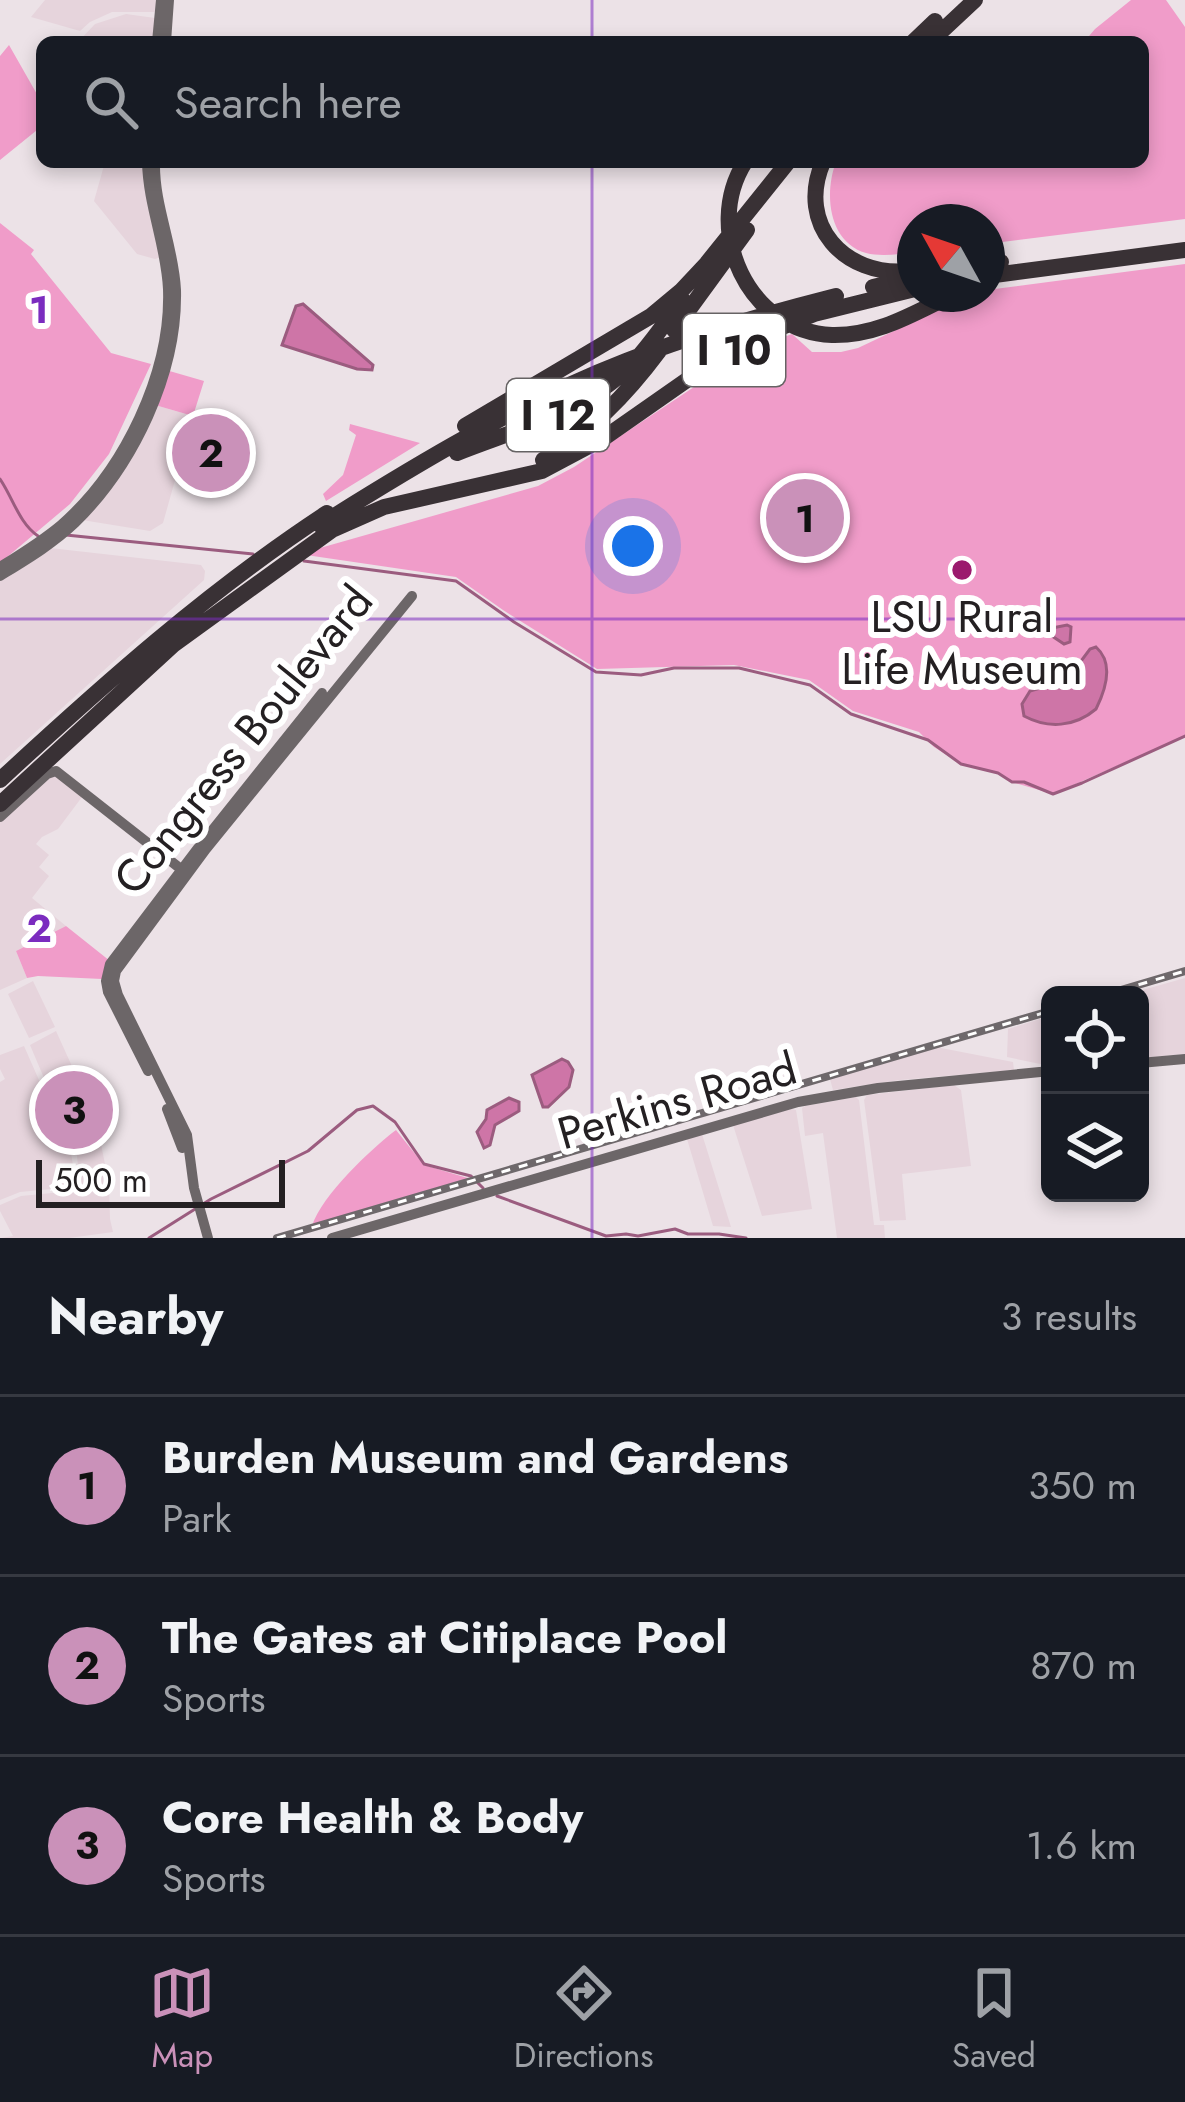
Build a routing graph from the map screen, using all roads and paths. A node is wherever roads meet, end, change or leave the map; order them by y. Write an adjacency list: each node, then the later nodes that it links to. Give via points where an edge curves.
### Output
1 (165, 0): 4 (street)
2 (958, 0): 5 (highway)
3 (975, 0): 6 (highway)
4 (162, 36)
5 (922, 36)
6 (924, 36)
7 (152, 168): 25 (street, via 175,273 167,362 131,447 104,490)
8 (742, 168): 20 (highway, via 728,233 741,275 775,315 828,335 863,334)
9 (783, 168): 14 (highway, I 12)
10 (796, 168): 23 (highway, via 613,407 542,461)
11 (821, 168): 16 (highway, via 816,206 835,245 869,268)
12 (1185, 240): 15 (highway)
13 (1185, 250): 17 (highway)
14 (711, 259): 22 (highway, via 651,316); 24 (highway, I 12, via 650,344 594,395)
15 (1005, 261)
16 (897, 272)
17 (1005, 274)
18 (897, 278): 21 (highway, I 10, via 691,338)
19 (897, 293): 23 (highway, I 10, via 782,325 573,456)
20 (918, 312)
21 (529, 405): 22 (highway); 24 (highway, I 10)
22 (375, 482): 29 (highway, via 241,572)
23 (470, 488): 31 (highway, I 10, via 384,507 332,530 172,646)
24 (354, 503): 30 (highway, I 10, via 190,620)
25 (70, 522): 26 (street); 27 (street)
26 (0, 567)
27 (0, 577)
28 (395, 609): 33 (street, Congress Boulevard)
29 (0, 779)
30 (0, 789)
31 (0, 803)
32 (0, 818): 33 (street, via 53,770)
33 (185, 872): 37 (street, Congress Boulevard, via 114,981 187,1135)
34 (1185, 1059): 35 (street)
35 (1149, 1062)
36 (1041, 1072): 38 (street, Perkins Road, via 809,1100)
37 (208, 1238)
38 (332, 1238)

